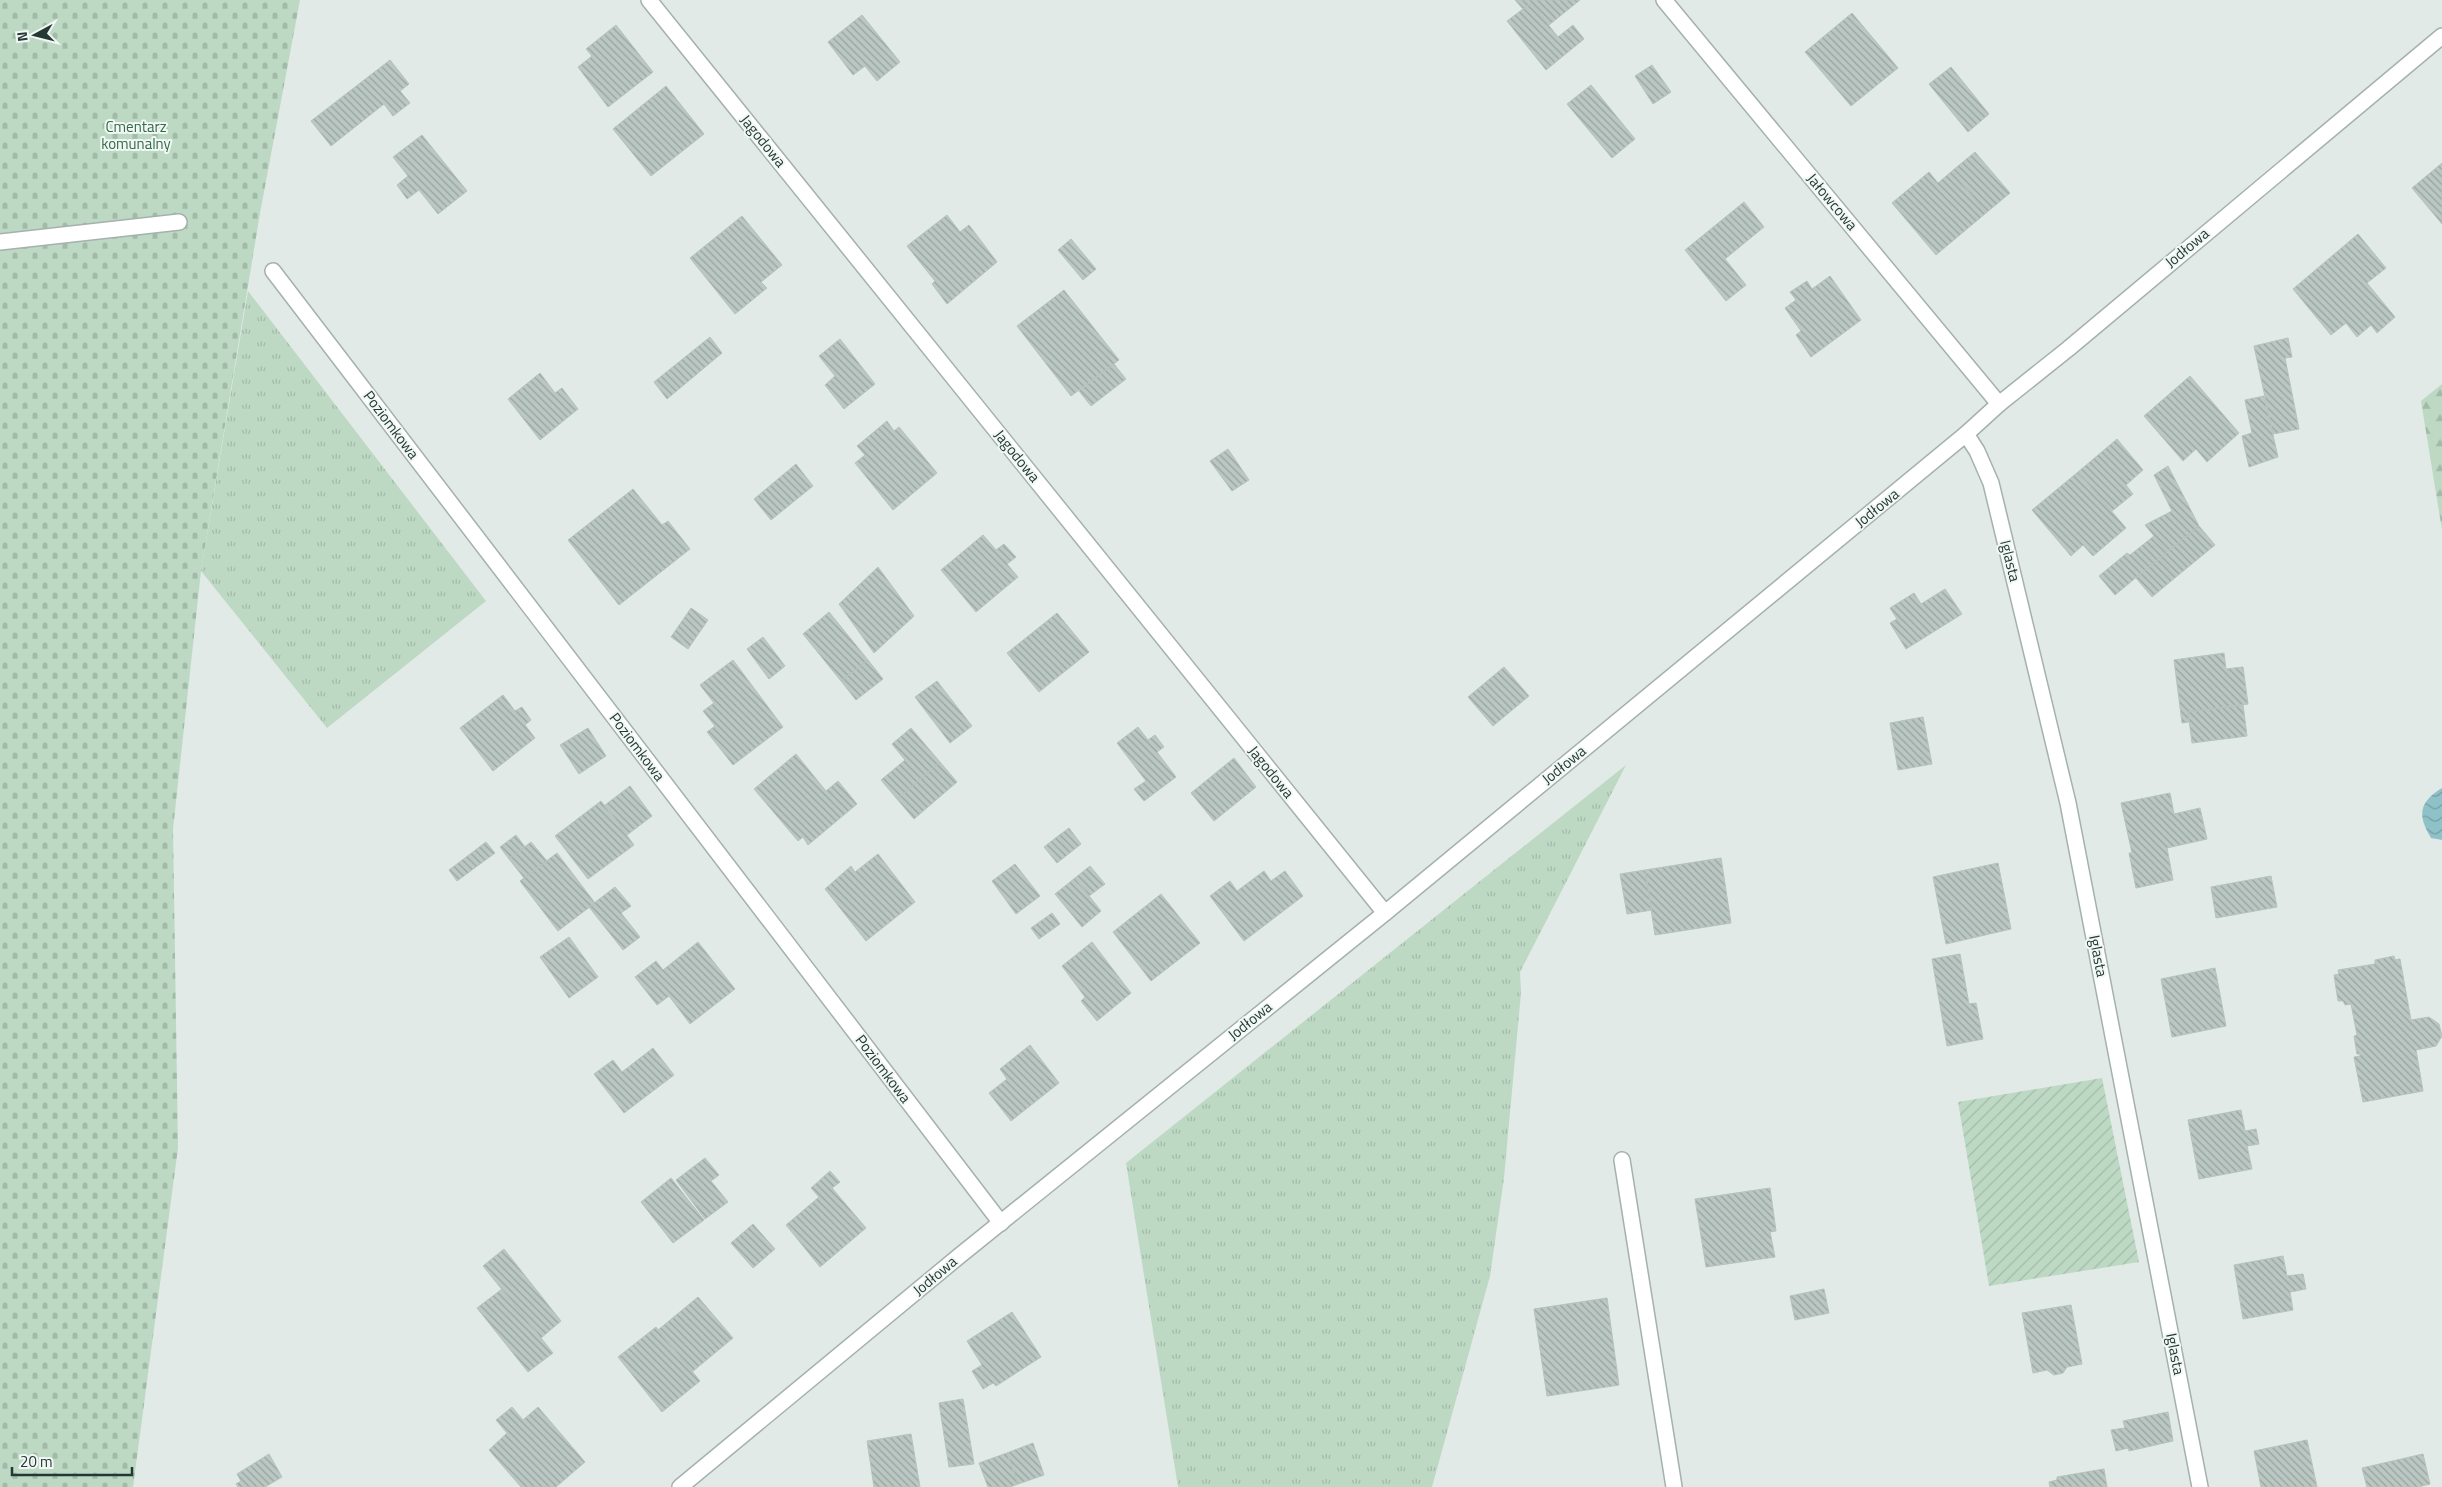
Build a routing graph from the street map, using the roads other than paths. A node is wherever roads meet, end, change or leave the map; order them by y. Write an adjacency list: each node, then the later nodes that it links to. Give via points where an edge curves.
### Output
1 (649, 0): 9 (street, Jagodowa)
2 (1664, 0): 7 (street, Jałowcowa)
3 (2442, 36): 7 (street, Jodłowa)
4 (179, 222): 5 (street)
5 (0, 242)
6 (273, 271): 11 (street, Poziomkowa)
7 (1999, 404): 8 (street, Jodłowa)
8 (1966, 434): 9 (street, Jodłowa); 14 (street, Iglasta, via 1977,450 1991,483 2068,803)
9 (1385, 913): 11 (street, Jodłowa)
10 (1622, 1160): 13 (street)
11 (1001, 1223): 12 (street, Jodłowa)
12 (680, 1487)
13 (1674, 1487)
14 (2200, 1487)

